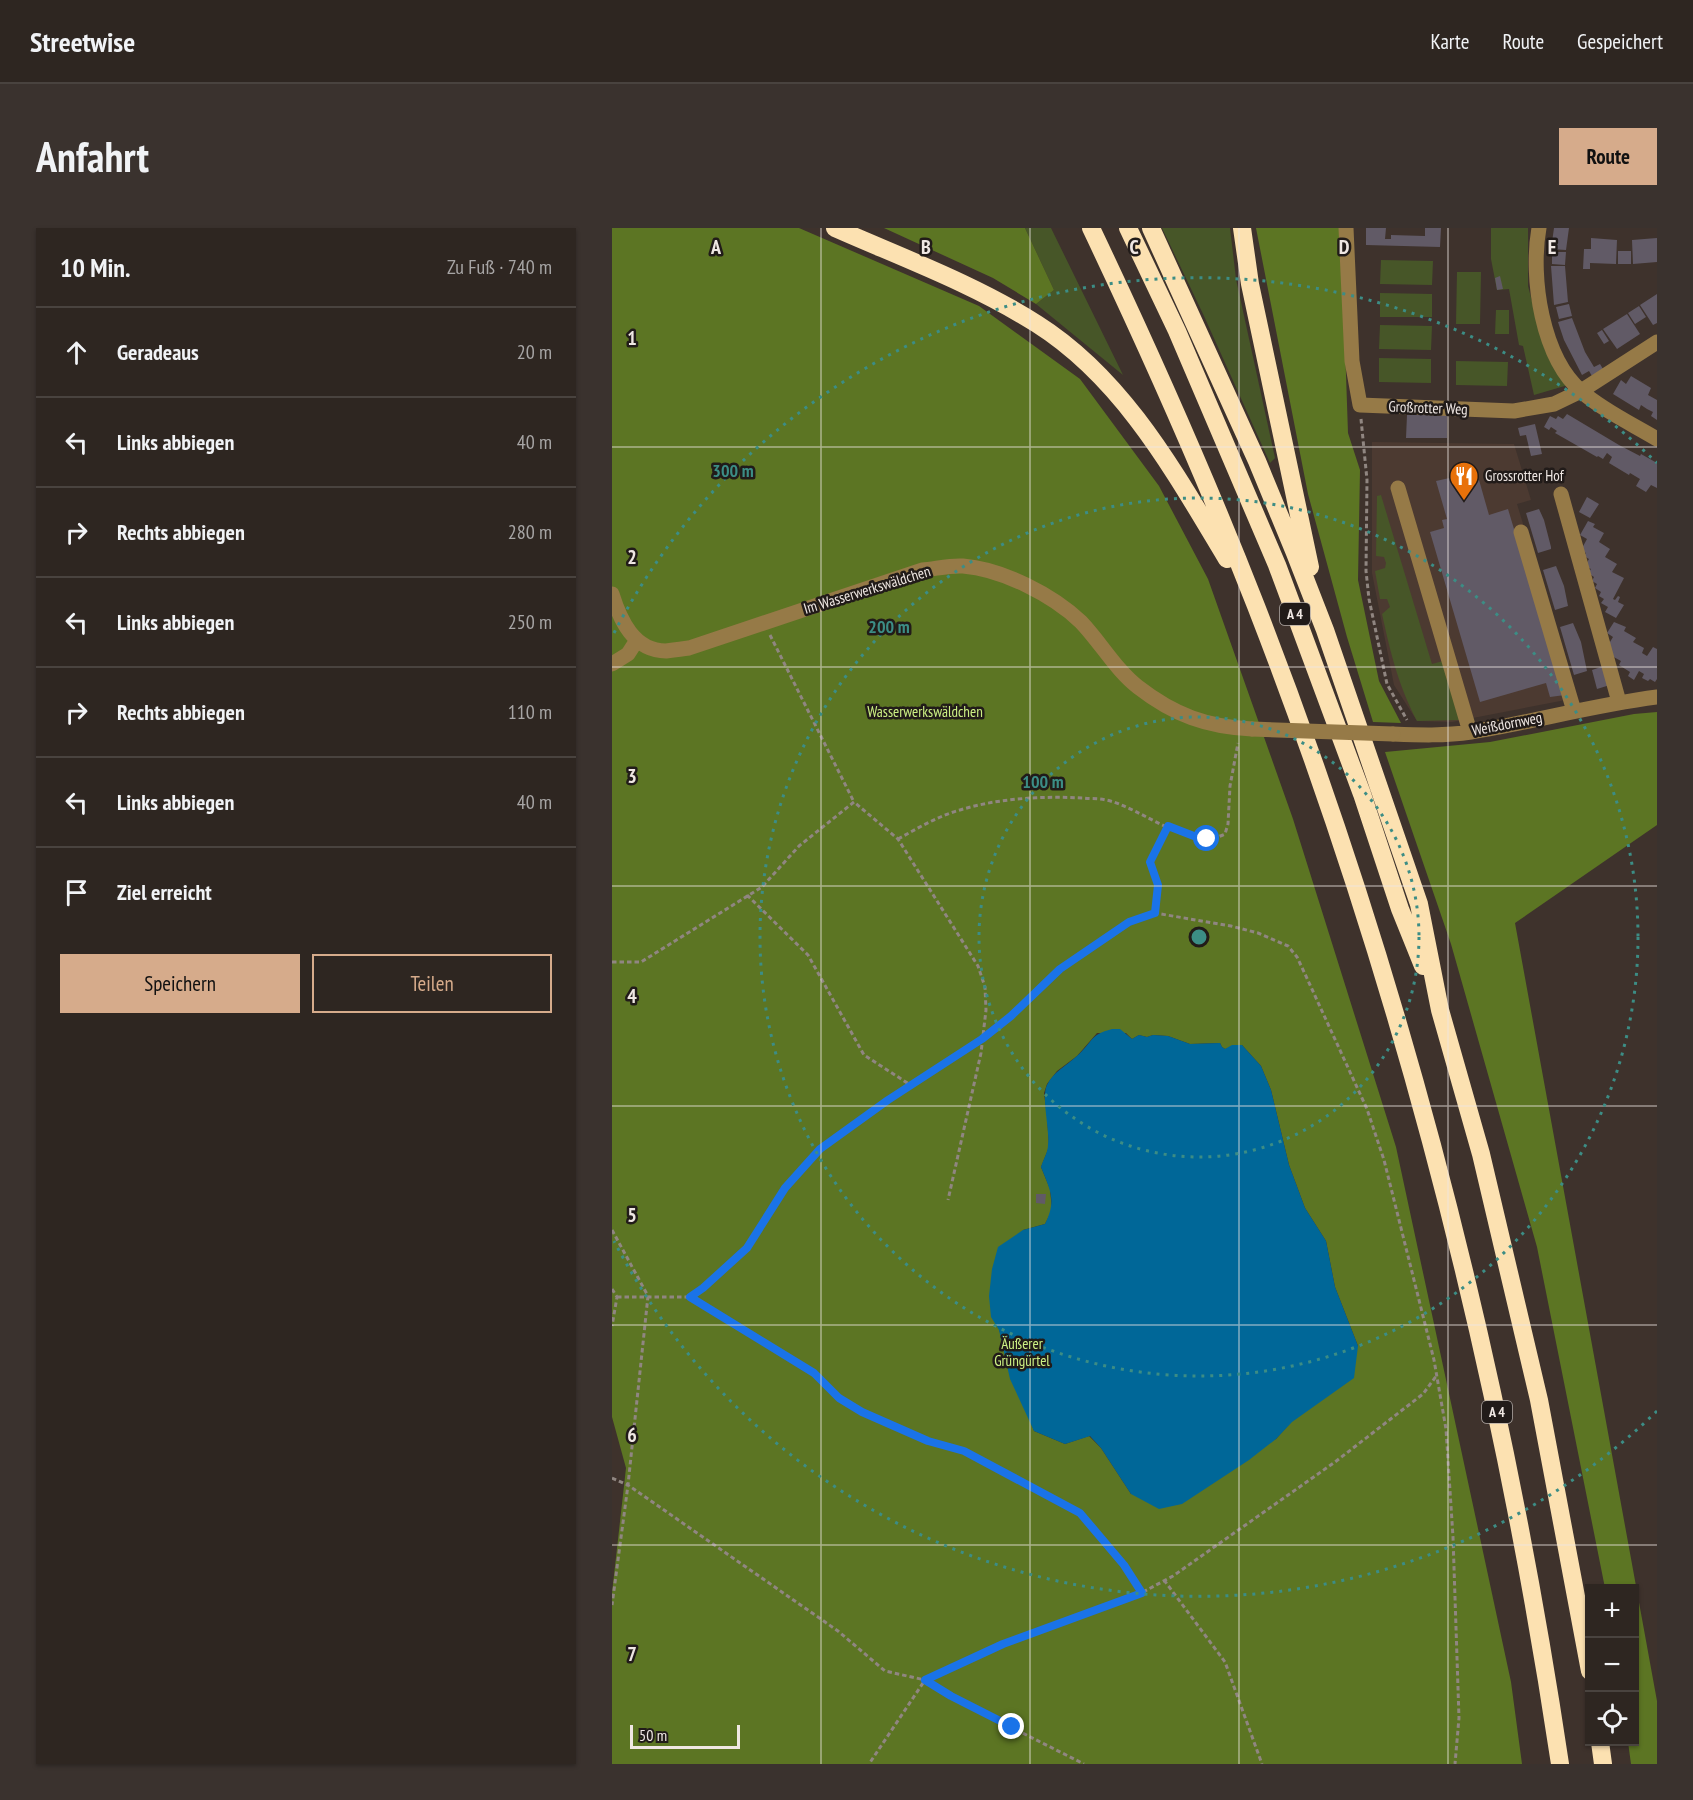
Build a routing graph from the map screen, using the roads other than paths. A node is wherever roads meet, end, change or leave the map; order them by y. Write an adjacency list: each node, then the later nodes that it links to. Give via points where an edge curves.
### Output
1 (835, 228): 15 (highway, via 1000,302 1039,324 1073,350 1101,377 1166,458)
2 (1090, 228): 15 (highway, A 4, via 1175,411)
3 (1128, 228): 24 (highway, A 4, via 1201,385 1277,565)
4 (1150, 228): 16 (highway, via 1257,461)
5 (1242, 228): 16 (highway)
6 (1346, 228): 9 (street, Großrotter Weg, via 1352,361 1360,405 1514,411 1554,404)
7 (1539, 228): 9 (street, via 1537,282 1544,322 1566,374)
8 (1657, 342): 9 (street, Großrotter Weg)
9 (1581, 391): 10 (street)
10 (1657, 439)
11 (1398, 488): 22 (street)
12 (1561, 494): 20 (street)
13 (1521, 532): 21 (street)
14 (612, 594): 17 (street, via 618,614)
15 (1257, 608): 27 (highway, A 4, via 1344,851 1410,1065 1452,1221 1509,1468)
16 (1325, 630): 24 (highway, via 1419,904)
17 (637, 640): 18 (street, via 628,654); 23 (street, Im Wasserwerkswäldchen, bridge, via 664,651 689,648 922,570 962,566 1003,574 1046,596 1079,621 1137,686 1165,706 1203,723 1252,729)
18 (612, 664)
19 (1657, 698): 20 (street, Weißdornweg)
20 (1620, 702): 21 (street, Weißdornweg)
21 (1574, 711): 22 (street, Weißdornweg)
22 (1470, 732): 23 (street, Weißdornweg)
23 (1392, 734)
24 (1440, 1010): 25 (highway, A 4, via 1481,1154 1539,1400)
25 (1585, 1644)
26 (1601, 1746): 28 (highway)
27 (1560, 1764)
28 (1603, 1764)

